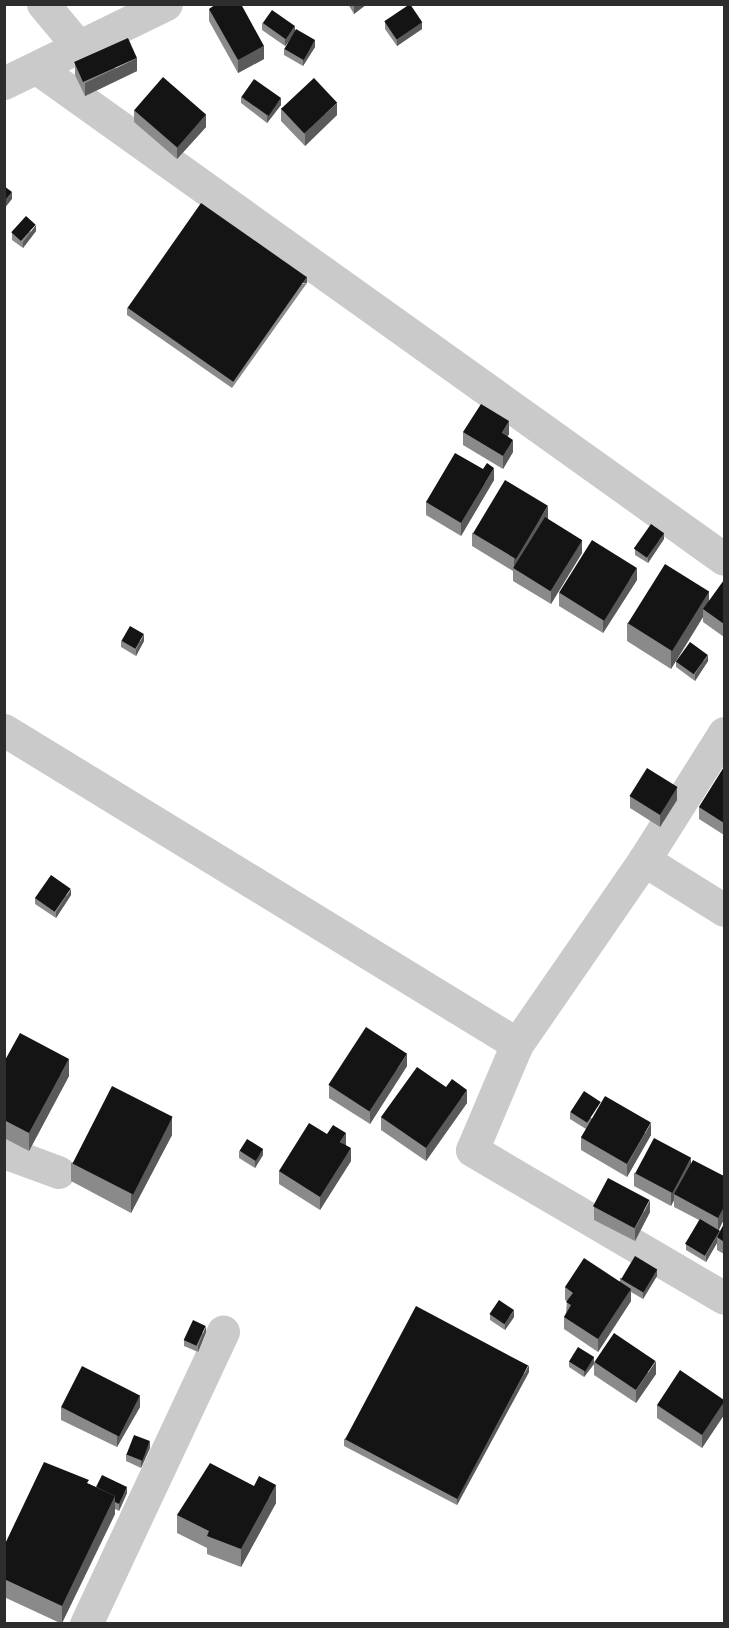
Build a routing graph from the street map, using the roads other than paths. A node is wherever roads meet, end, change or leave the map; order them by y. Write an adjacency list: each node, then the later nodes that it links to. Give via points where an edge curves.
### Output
1 (43, 4): 3 (street)
2 (166, 4): 3 (street)
3 (79, 47): 4 (street)
4 (37, 68): 5 (street); 6 (street)
5 (4, 83)
6 (724, 559)
7 (4, 730): 11 (street)
8 (724, 732): 9 (street)
9 (644, 860): 10 (street); 11 (street)
10 (724, 910)
11 (517, 1044): 14 (street, via 472,1150)
12 (4, 1152): 13 (street)
13 (58, 1172)
14 (724, 1298)
15 (224, 1332): 16 (street)
16 (86, 1623)

